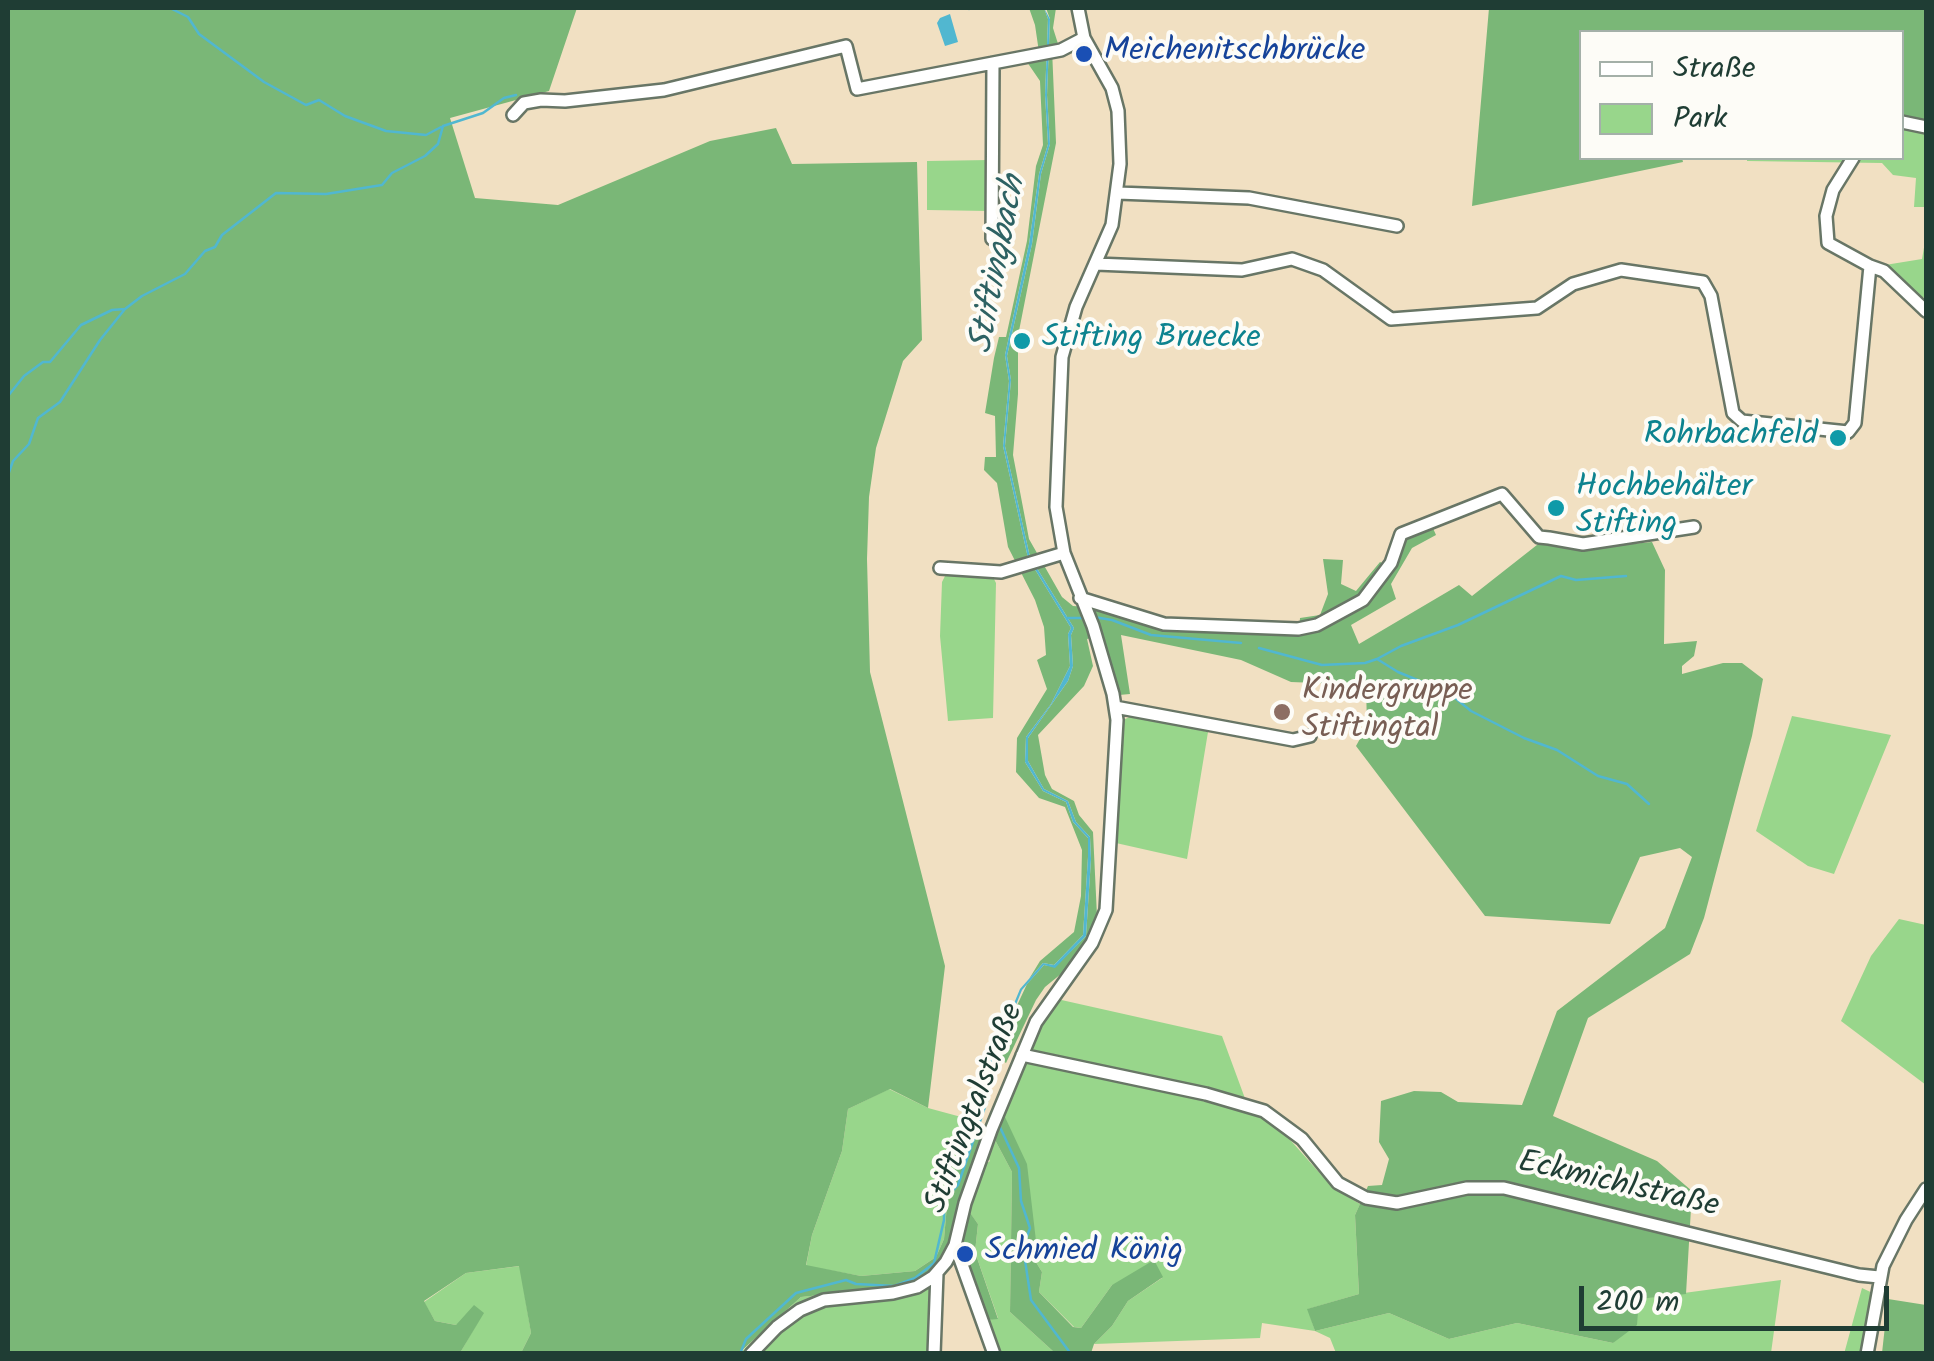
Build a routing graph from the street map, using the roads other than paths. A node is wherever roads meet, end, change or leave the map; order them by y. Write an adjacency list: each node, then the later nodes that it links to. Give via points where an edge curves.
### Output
1 (1078, 8): 2 (street, Stiftingtalstraße)
2 (1084, 38): 3 (street, via 1060,50); 6 (street, Stiftingtalstraße, via 1114,98)
3 (994, 63): 4 (street, via 857,89 846,46 664,90 524,103); 8 (street)
4 (514, 115)
5 (1851, 160): 10 (street, via 1827,204 1828,243)
6 (1118, 193): 7 (street, via 1250,198); 9 (street, Stiftingtalstraße)
7 (1397, 226)
8 (992, 239)
9 (1096, 264): 10 (street, via 1242,270 1292,259 1323,270 1391,319 1537,308 1574,284 1621,270 1702,282 1711,296 1734,413 1742,421 1848,432 1856,423); 13 (street, Stiftingtalstraße, via 1062,356 1056,488)
10 (1870, 266): 11 (street)
11 (1926, 311)
12 (1694, 527): 15 (street, via 1583,544 1539,536 1502,494 1401,534 1364,600 1298,629 1164,624)
13 (1064, 553): 14 (street, via 1000,572); 15 (street, Stiftingtalstraße)
14 (940, 568)
15 (1080, 598): 16 (street, Stiftingtalstraße)
16 (1115, 707): 17 (street, via 1294,740); 18 (street, Stiftingtalstraße, via 1106,910)
17 (1310, 736)
18 (1022, 1055): 20 (street, Stiftingtalstraße); 22 (street, Eckmichlstraße, via 1264,1111 1302,1139 1338,1183 1366,1198 1398,1203 1467,1188 1504,1188)
19 (1926, 1189): 22 (street)
20 (955, 1245): 21 (street, Stiftingtalstraße); 25 (street)
21 (937, 1273): 23 (street, via 906,1290 808,1306); 24 (street)
22 (1879, 1277): 26 (street)
23 (750, 1354)
24 (934, 1354)
25 (994, 1354)
26 (1868, 1354)

